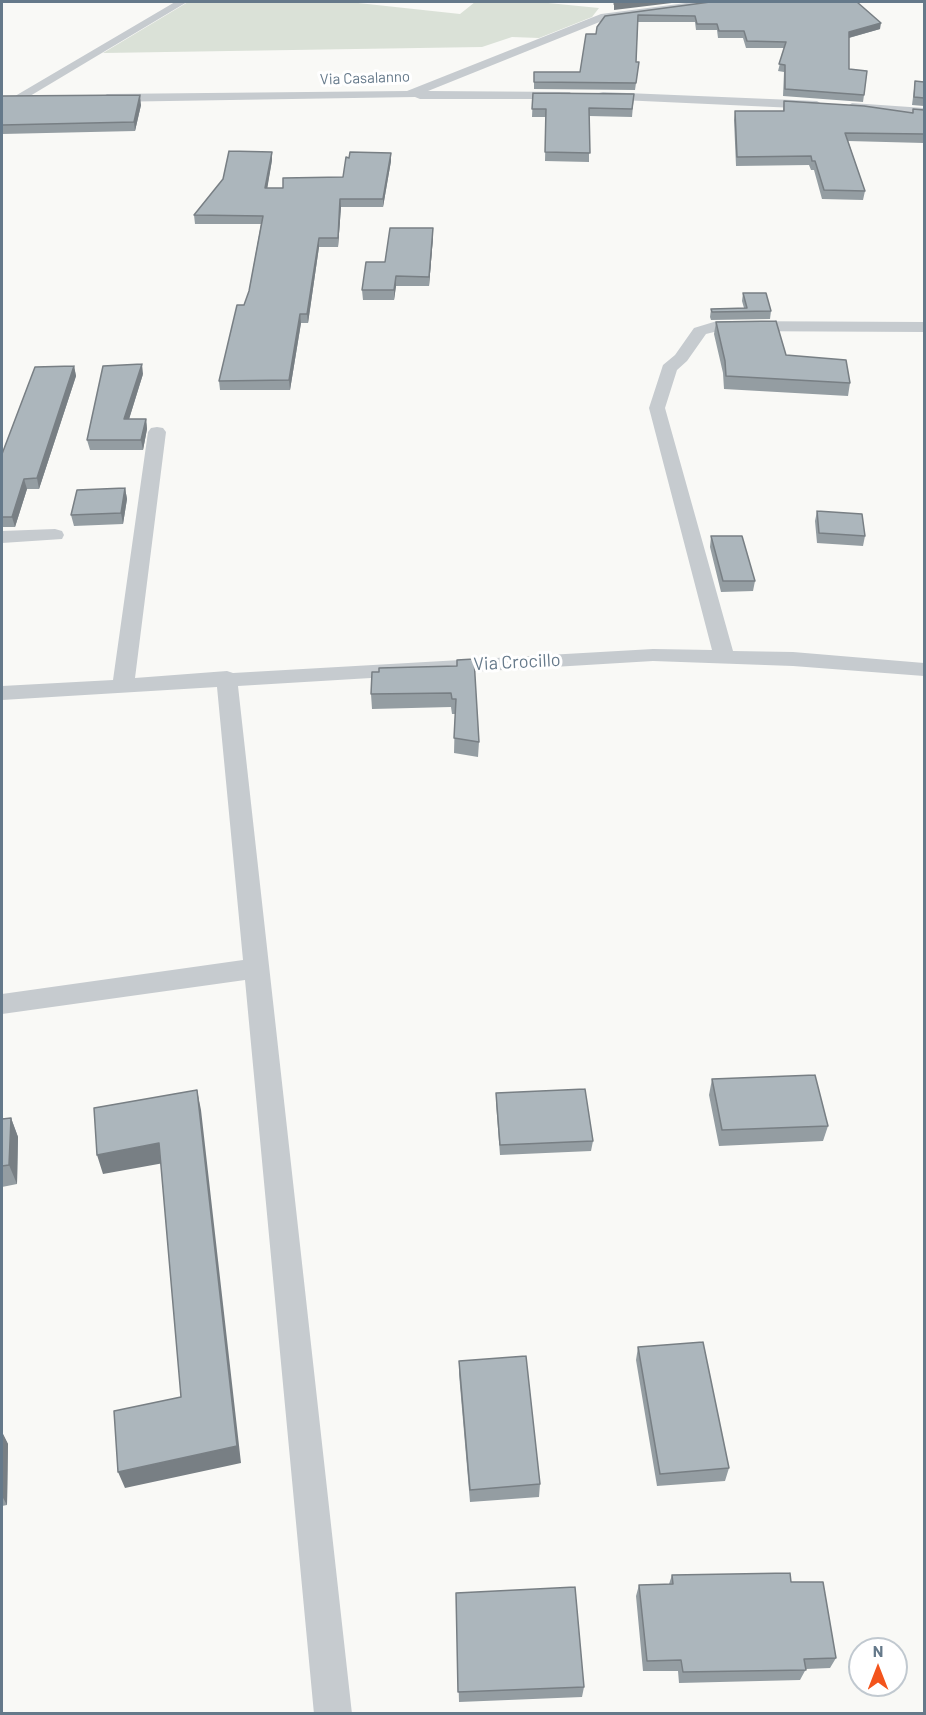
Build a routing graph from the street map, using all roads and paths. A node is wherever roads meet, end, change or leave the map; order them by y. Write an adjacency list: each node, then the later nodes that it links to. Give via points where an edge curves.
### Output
1 (182, 2): 6 (street)
2 (715, 2): 3 (street, Via Casalanno, via 605,16)
3 (409, 95): 4 (street, Via Casalanno); 8 (street, via 588,95)
4 (100, 98)
5 (2, 99): 6 (street)
6 (16, 99): 7 (street)
7 (40, 99)
8 (924, 112)
9 (924, 327): 13 (street, via 717,326 700,331 669,368 657,408)
10 (157, 432): 16 (street)
11 (55, 535): 12 (street)
12 (2, 537)
13 (724, 657): 14 (street, Via Crocillo); 15 (street, Via Crocillo, via 653,655)
14 (924, 670)
15 (227, 678): 16 (street, Via Crocillo); 18 (street)
16 (123, 686): 17 (street, Via Crocillo)
17 (2, 693)
18 (257, 968): 19 (street); 20 (street)
19 (2, 1004)
20 (333, 1713)

